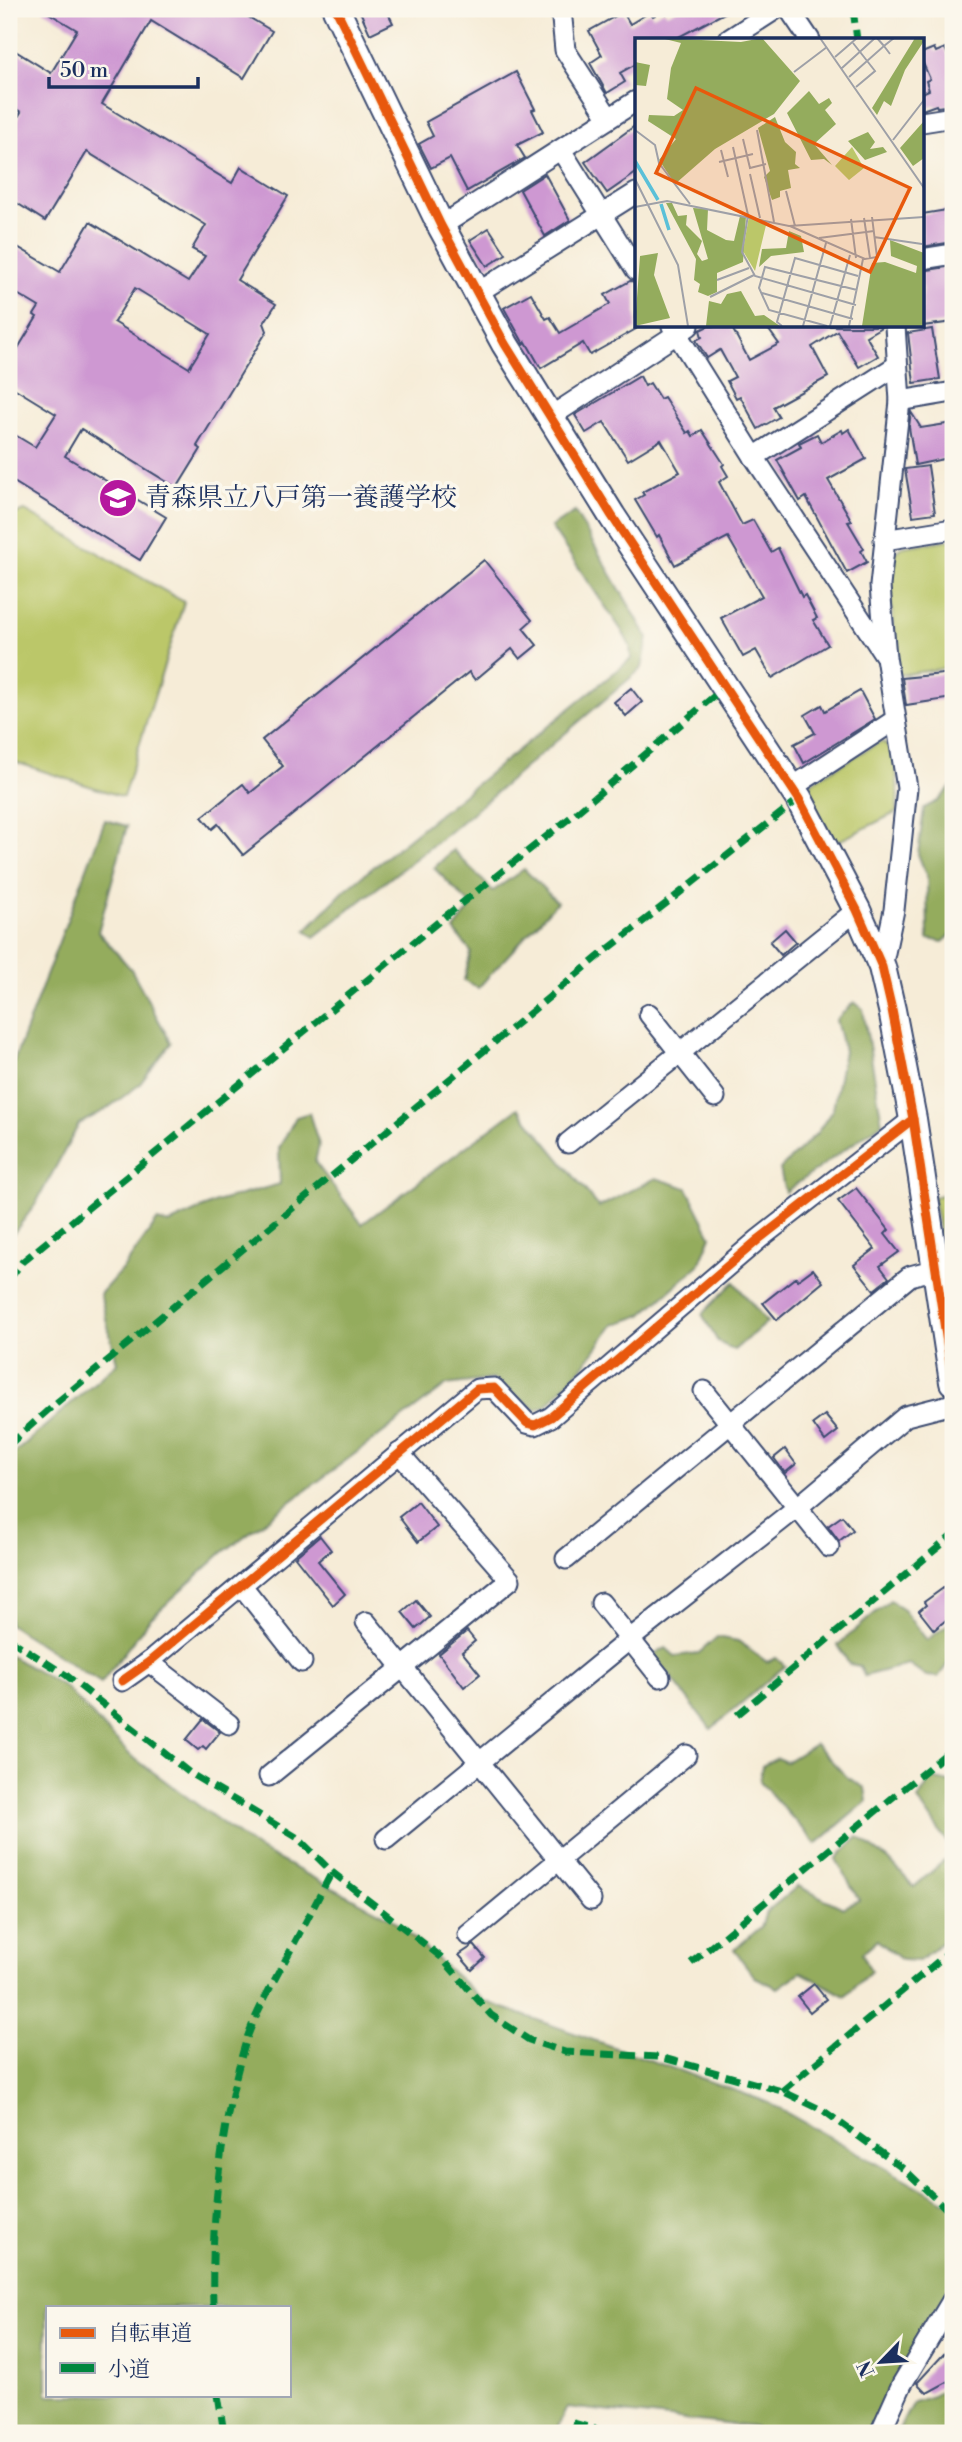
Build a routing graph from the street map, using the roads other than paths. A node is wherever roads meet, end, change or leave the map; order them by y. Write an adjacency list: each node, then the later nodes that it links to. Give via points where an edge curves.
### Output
1 (336, 9): 14 (street)
2 (561, 9): 9 (street, via 565,50)
3 (776, 9): 5 (street)
4 (789, 9): 6 (street)
5 (731, 38)
6 (809, 38)
7 (635, 101): 9 (street)
8 (953, 117): 10 (street)
9 (609, 118): 11 (street)
10 (923, 122)
11 (561, 150): 13 (street); 14 (street)
12 (635, 193): 13 (street)
13 (602, 215): 17 (street); 18 (street)
14 (441, 226): 18 (street)
15 (953, 254): 16 (street)
16 (923, 259)
17 (635, 268)
18 (477, 293): 24 (street)
19 (895, 327): 21 (street)
20 (679, 328): 24 (street); 25 (street)
21 (896, 366): 23 (street); 25 (street)
22 (953, 392): 23 (street)
23 (900, 401): 27 (street)
24 (550, 416): 30 (street)
25 (754, 457): 28 (street)
26 (953, 529): 27 (street)
27 (884, 540): 28 (street, via 880,586)
28 (886, 657): 29 (street)
29 (895, 720): 30 (street); 32 (street, via 907,788 894,910)
30 (792, 788): 31 (street)
31 (857, 910): 32 (street); 34 (street)
32 (882, 967): 36 (street)
33 (649, 1014): 34 (street)
34 (680, 1053): 35 (street); 37 (street)
35 (715, 1097)
36 (913, 1119): 38 (street); 43 (street, via 759,1239 551,1416 535,1425 527,1423 494,1388 477,1389)
37 (568, 1143)
38 (936, 1269): 39 (street); 42 (street, via 910,1276)
39 (953, 1382)
40 (704, 1391): 42 (street)
41 (953, 1404): 44 (street, via 906,1416)
42 (731, 1424): 44 (street); 46 (street)
43 (399, 1453): 47 (street); 53 (street, via 510,1580)
44 (798, 1507): 45 (street); 50 (street)
45 (829, 1547)
46 (566, 1559)
47 (242, 1586): 51 (street); 52 (street)
48 (601, 1603): 50 (street)
49 (366, 1622): 53 (street)
50 (630, 1639): 54 (street); 58 (street)
51 (149, 1662): 55 (street); 56 (street)
52 (302, 1662)
53 (403, 1668): 58 (street); 59 (street)
54 (660, 1677)
55 (122, 1681)
56 (229, 1724)
57 (686, 1755): 61 (street)
58 (481, 1762): 60 (street); 61 (street)
59 (269, 1776)
60 (386, 1839)
61 (559, 1860): 62 (street); 63 (street)
62 (591, 1900)
63 (468, 1935)
64 (953, 2299): 65 (street, via 902,2384)
65 (880, 2433)

